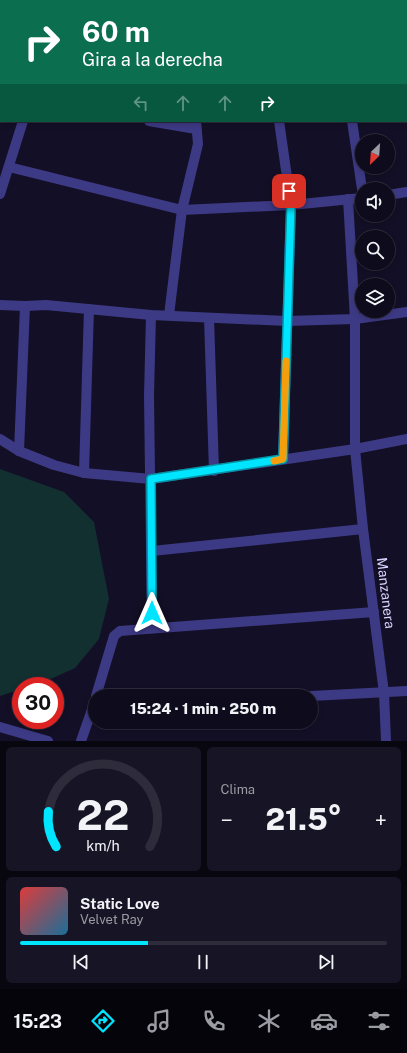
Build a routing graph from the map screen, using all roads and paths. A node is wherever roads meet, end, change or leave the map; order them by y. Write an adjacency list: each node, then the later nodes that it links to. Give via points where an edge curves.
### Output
1 (23, 122): 6 (street)
2 (161, 122): 5 (street)
3 (279, 122): 13 (street)
4 (352, 122): 7 (street)
5 (196, 125): 14 (street, via 198,144)
6 (9, 167): 9 (street); 14 (street)
7 (361, 182)
8 (407, 192): 10 (street)
9 (0, 194)
10 (395, 194)
11 (355, 198): 12 (street)
12 (348, 199): 13 (street); 22 (street, Manzanera)
13 (291, 205): 14 (street); 23 (street)
14 (182, 210): 20 (street)
15 (0, 305): 16 (street)
16 (25, 306): 17 (street, via 46,304); 27 (street)
17 (89, 309): 19 (street); 30 (street)
18 (407, 312): 22 (street)
19 (151, 315): 20 (street); 31 (street)
20 (169, 315): 21 (street)
21 (209, 318): 23 (street); 29 (street)
22 (355, 319): 23 (street); 26 (street, Manzanera)
23 (287, 321): 28 (street)
24 (0, 439): 27 (street)
25 (407, 439): 26 (street)
26 (356, 448): 28 (street); 32 (street, Manzanera)
27 (19, 451): 30 (street, via 54,465)
28 (283, 459): 29 (street)
29 (214, 471): 31 (street)
30 (84, 473): 31 (street)
31 (151, 479): 33 (street)
32 (363, 529): 33 (street); 34 (street, Manzanera)
33 (152, 551): 35 (street)
34 (374, 612): 35 (street); 38 (street, Manzanera)
35 (152, 628): 36 (street, via 116,633)
36 (98, 689)
37 (407, 691): 38 (street)
38 (384, 693): 39 (street); 44 (street, Manzanera)
39 (318, 696)
40 (88, 721): 43 (street)
41 (0, 727): 42 (street)
42 (48, 741)
43 (81, 741)
44 (386, 741)

